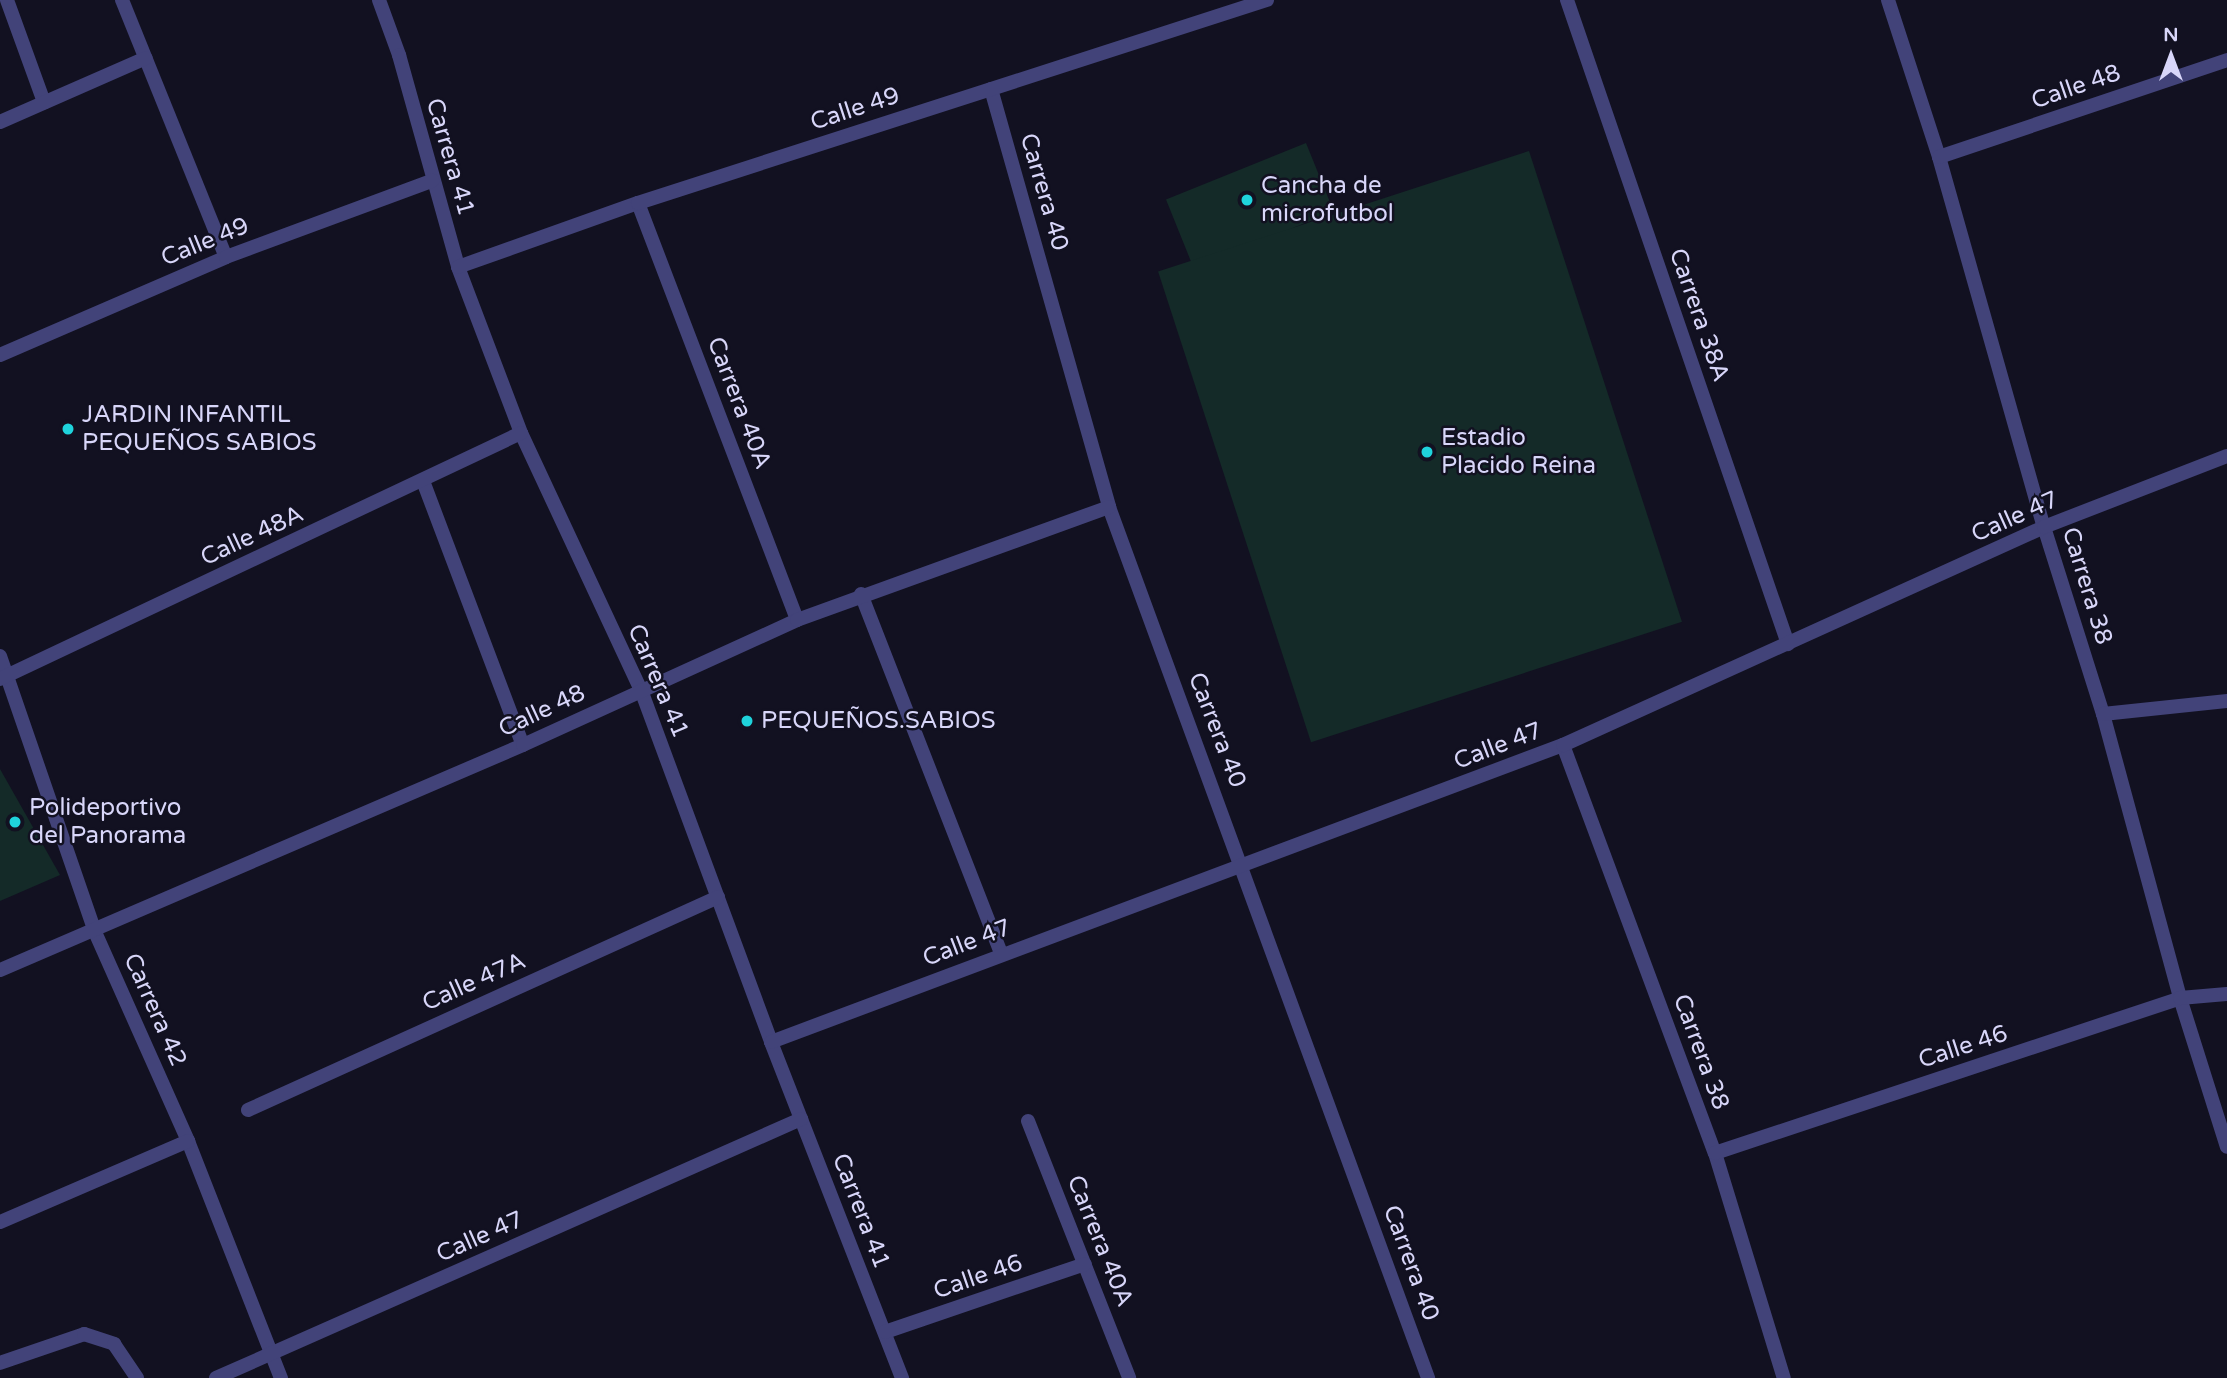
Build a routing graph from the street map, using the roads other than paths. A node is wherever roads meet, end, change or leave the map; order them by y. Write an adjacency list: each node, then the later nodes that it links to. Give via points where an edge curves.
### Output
1 (7, 0): 10 (street)
2 (122, 0): 7 (street)
3 (379, 0): 13 (street, Carrera 41, via 399,55)
4 (1267, 0): 9 (street, Calle 49)
5 (1567, 0): 25 (street, Carrera 38A)
6 (1888, 0): 12 (street, Carrera 38)
7 (146, 58): 10 (street); 15 (street)
8 (2227, 60): 12 (street, Calle 48)
9 (991, 89): 14 (street, Calle 49); 21 (street, Carrera 40)
10 (44, 102): 11 (street)
11 (0, 122)
12 (1939, 157): 22 (street, Carrera 38)
13 (432, 181): 15 (street, Calle 49); 16 (street, Carrera 41)
14 (638, 204): 16 (street, Calle 49); 24 (street, Carrera 40A)
15 (226, 257): 17 (street, Calle 49)
16 (458, 267): 18 (street, Carrera 41)
17 (0, 355)
18 (521, 433): 20 (street, Calle 48A); 28 (street, Carrera 41)
19 (2227, 456): 22 (street, Calle 47)
20 (423, 481): 27 (street, Calle 48A); 31 (street)
21 (1109, 507): 23 (street, Calle 48); 33 (street, Carrera 40)
22 (2044, 527): 25 (street, Calle 47); 30 (street, Carrera 38)
23 (861, 594): 24 (street, Calle 48); 36 (street)
24 (797, 620): 28 (street, Calle 48)
25 (1788, 644): 32 (street, Calle 47)
26 (0, 656): 27 (street, Carrera 42)
27 (4, 677): 35 (street, Carrera 42)
28 (641, 690): 31 (street, Calle 48); 34 (street, Carrera 41)
29 (2227, 701): 30 (street)
30 (2103, 713): 39 (street, Carrera 38)
31 (523, 746): 35 (street, Calle 48)
32 (1563, 746): 33 (street, Calle 47); 46 (street, Carrera 38)
33 (1244, 868): 36 (street, Calle 47); 57 (street, Carrera 40)
34 (718, 897): 40 (street, Carrera 41); 41 (street, Calle 47A)
35 (95, 932): 37 (street, Calle 48); 44 (street, Carrera 42)
36 (1001, 953): 40 (street, Calle 47)
37 (0, 970)
38 (2227, 994): 39 (street, Calle 46)
39 (2180, 998): 45 (street, Carrera 38); 46 (street, Calle 46)
40 (771, 1042): 42 (street, Carrera 41)
41 (248, 1110)
42 (801, 1119): 49 (street, Carrera 41); 50 (street, Calle 47)
43 (1028, 1121): 48 (street, Carrera 40A)
44 (188, 1141): 47 (street); 50 (street, Carrera 42)
45 (2227, 1147)
46 (1715, 1153): 58 (street, Carrera 38)
47 (0, 1222)
48 (1085, 1264): 49 (street, Calle 46); 56 (street, Carrera 40A)
49 (884, 1332): 55 (street, Carrera 41)
50 (272, 1355): 53 (street, Calle 47); 54 (street, Carrera 42)
51 (0, 1363): 52 (street, via 84,1334 114,1343)
52 (137, 1378)
53 (216, 1378)
54 (281, 1378)
55 (902, 1378)
56 (1129, 1378)
57 (1428, 1378)
58 (1784, 1378)

